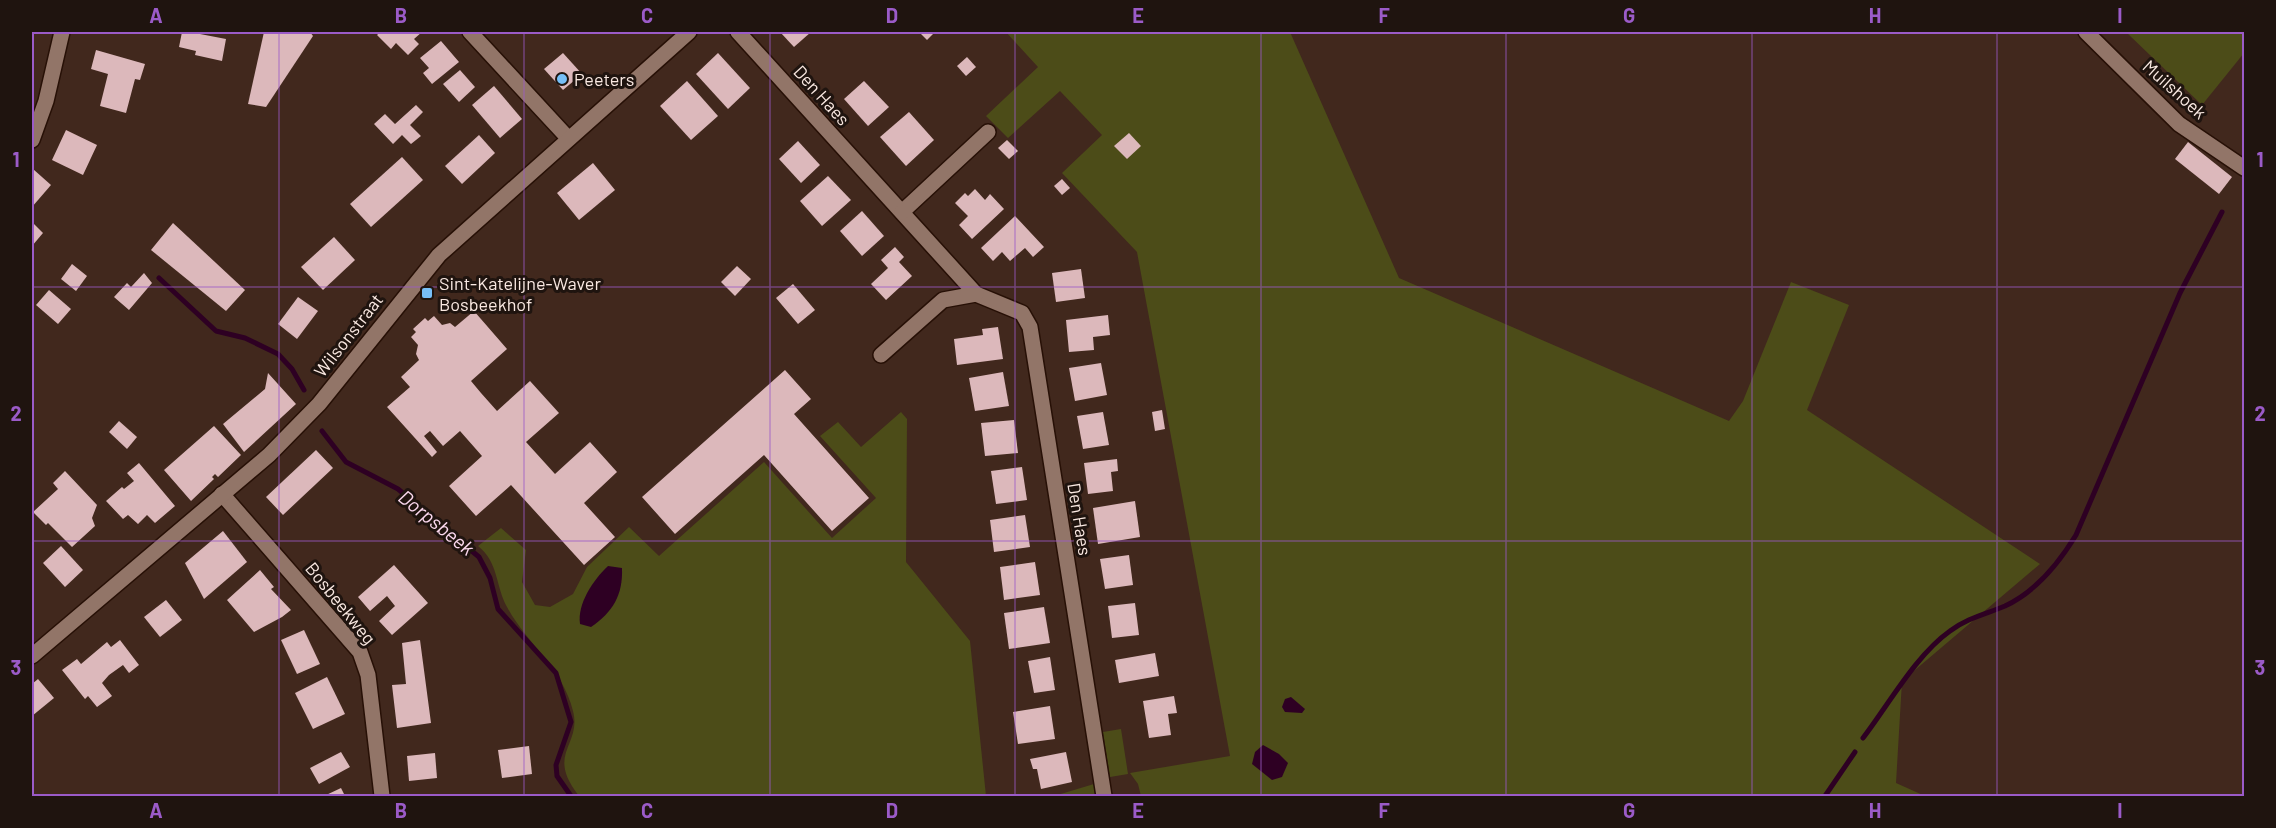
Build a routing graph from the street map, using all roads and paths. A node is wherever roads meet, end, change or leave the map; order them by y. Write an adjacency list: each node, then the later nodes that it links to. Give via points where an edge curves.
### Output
1 (62, 32): 8 (street, via 46,101)
2 (470, 32): 7 (street)
3 (689, 32): 7 (street, Wilsonstraat)
4 (738, 32): 10 (street, Den Haes)
5 (2086, 32): 9 (street, Muilshoek, via 2179,124)
6 (988, 132): 10 (street)
7 (568, 138): 13 (street, Wilsonstraat, via 439,255 319,404 269,455)
8 (32, 140)
9 (2244, 168)
10 (902, 212): 11 (street, Den Haes)
11 (976, 294): 12 (street, via 943,300); 15 (street, Den Haes, via 1022,313 1030,327)
12 (881, 355)
13 (222, 494): 14 (street, Wilsonstraat); 16 (street, Bosbeekweg, via 360,652 368,675)
14 (32, 656)
15 (1103, 789)
16 (382, 796)

